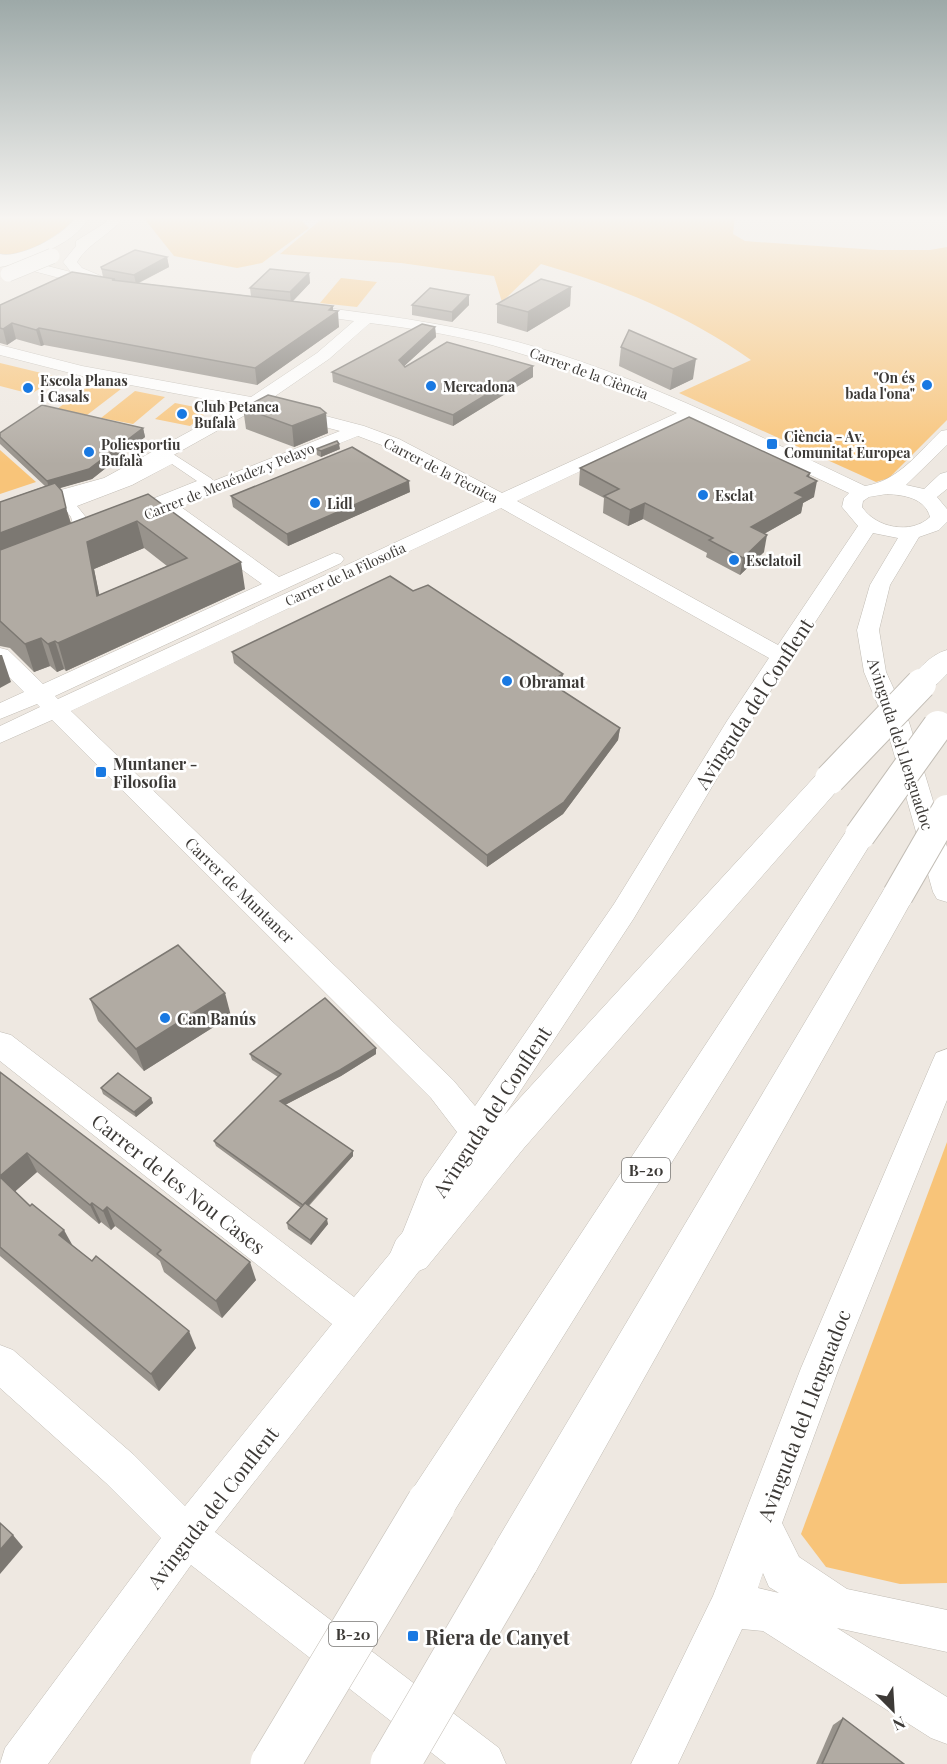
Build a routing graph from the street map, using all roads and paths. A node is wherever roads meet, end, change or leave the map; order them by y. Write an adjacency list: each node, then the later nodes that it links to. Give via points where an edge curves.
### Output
1 (292, 309): 2 (street, Carrer de la Ciència)
2 (366, 318): 4 (street, via 323,356); 5 (street, Carrer de la Ciència, via 513,346 593,372)
3 (0, 350): 4 (street, Carrer de la Tècnica, via 82,371)
4 (254, 403): 6 (street, Carrer de la Tècnica); 16 (street, via 111,482)
5 (680, 408): 11 (street, Carrer de la Filosofia); 12 (street, Carrer de la Ciència); 14 (street, Carrer de la Filosofia)
6 (358, 430): 11 (street, Carrer de la Tècnica, via 393,443); 15 (street, Carrer de Menéndez y Pelayo)
7 (947, 435): 10 (street, via 901,480)
8 (173, 458): 8 (street, via 207,482 81,532 78,516 69,504 127,482)
9 (947, 478): 13 (street)
10 (886, 488): 12 (street); 13 (street)
11 (483, 491): 14 (street, Carrer de la Tècnica); 20 (street, Carrer de la Filosofia)
12 (863, 492): 17 (street, via 854,498 852,507)
13 (925, 497): 18 (street, via 936,506 940,518 931,528)
14 (502, 501): 22 (street, Carrer de la Tècnica); 24 (street, Carrer de la Filosofia)
15 (167, 506): 19 (street, Carrer de Menéndez y Pelayo); 20 (street)
16 (0, 513)
17 (868, 524): 18 (street, via 884,530); 22 (street, Avinguda del Conflent)
18 (912, 532): 29 (street, Avinguda del Llenguadoc, via 880,585 868,630 875,672 897,722)
19 (73, 544)
20 (277, 585): 24 (street, Carrer de la Filosofia)
21 (0, 655): 24 (street, Carrer de Muntaner)
22 (781, 656): 32 (street, Avinguda del Conflent, via 624,911)
23 (947, 658): 33 (highway, bridge, via 830,779 510,1136)
24 (49, 701): 25 (street, Carrer de la Filosofia); 27 (street, Carrer de la Filosofia); 32 (street, Carrer de Muntaner, via 442,1089)
25 (0, 712)
26 (943, 721): 42 (highway, B-20, bridge, via 860,835 431,1504)
27 (0, 735)
28 (947, 810): 43 (highway, bridge)
29 (947, 892)
30 (4, 1054): 34 (street, Carrer de les Nou Cases)
31 (947, 1062): 36 (street, Avinguda del Llenguadoc, via 816,1378)
32 (475, 1130): 33 (street, Avinguda del Conflent, via 435,1190)
33 (411, 1254): 34 (street, Avinguda del Conflent)
34 (358, 1322): 37 (street, Avinguda del Conflent)
35 (0, 1363): 37 (street, via 120,1469)
36 (761, 1524): 38 (street, Avinguda del Llenguadoc); 39 (street, via 784,1572 839,1608)
37 (187, 1536): 41 (street, Avinguda del Conflent); 44 (street)
38 (730, 1607): 40 (street, via 769,1610); 45 (street, Avinguda del Llenguadoc)
39 (947, 1630)
40 (947, 1722)
41 (21, 1764)
42 (274, 1764)
43 (395, 1764)
44 (483, 1764)
45 (654, 1764)

